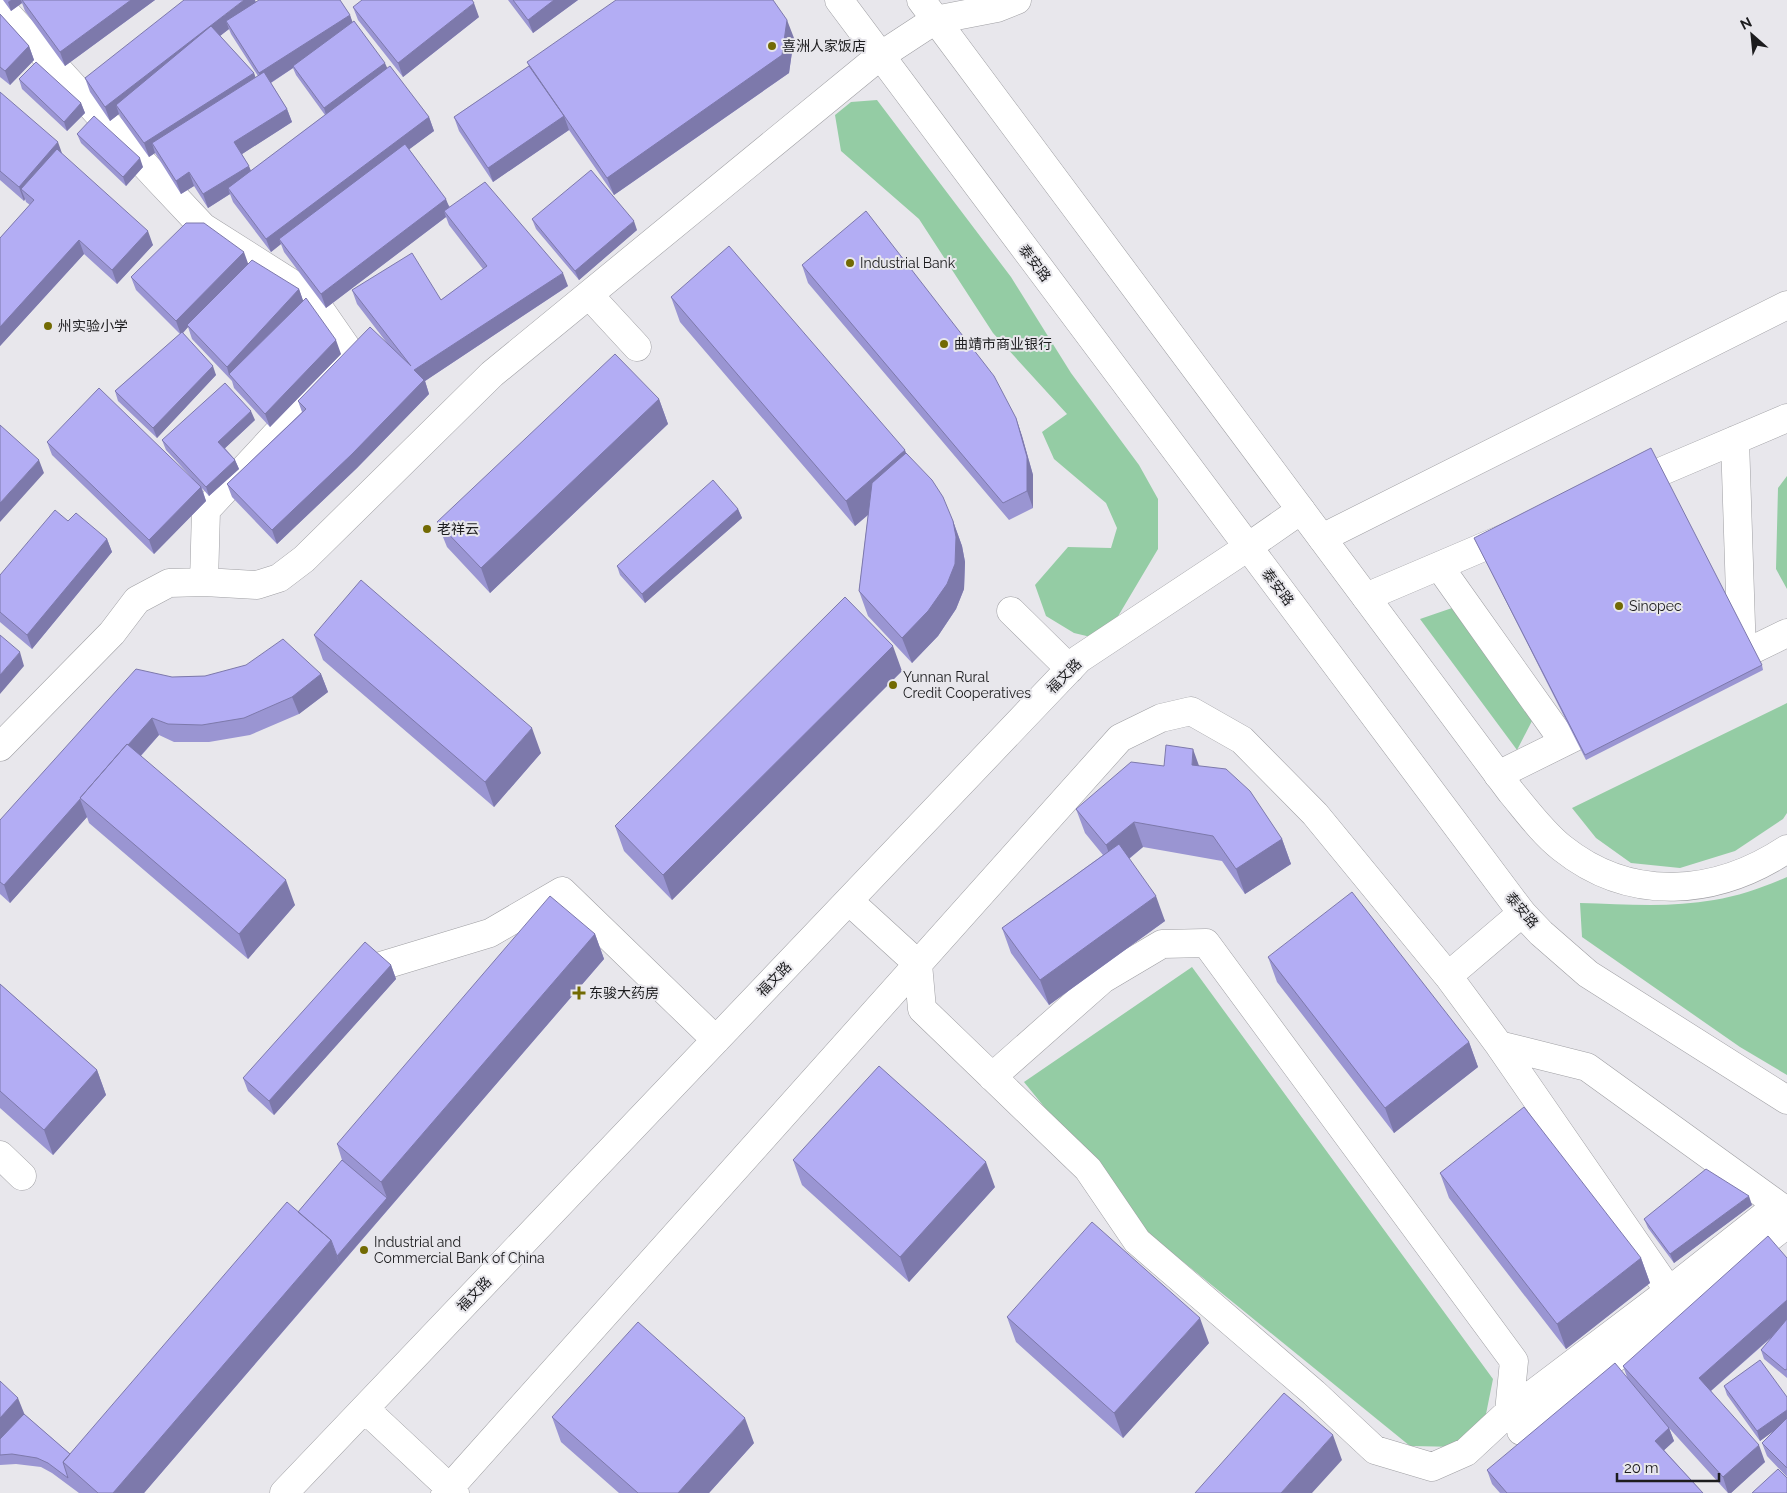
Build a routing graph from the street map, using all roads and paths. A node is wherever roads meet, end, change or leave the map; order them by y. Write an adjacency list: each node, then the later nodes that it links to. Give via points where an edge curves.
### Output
1 (839, 0): 5 (street, 泰安路)
2 (1017, 0): 4 (street, via 997,8)
3 (0, 6): 17 (street, via 203,227 310,295 351,354 206,510)
4 (928, 10): 5 (street); 12 (street)
5 (880, 56): 6 (street); 15 (street, 泰安路)
6 (589, 294): 8 (street); 17 (street, via 492,374 304,559 278,578 257,585)
7 (1787, 305): 14 (street)
8 (637, 347)
9 (1787, 418): 10 (street)
10 (1735, 440): 11 (street); 21 (street)
11 (1600, 497)
12 (1301, 510): 14 (street); 15 (street, 福文路)
13 (1538, 524): 16 (street)
14 (1322, 538): 18 (street)
15 (1248, 547): 22 (street, 福文路); 30 (street, 泰安路)
16 (1439, 566): 18 (street); 25 (street)
17 (204, 582): 26 (street, via 170,583 137,600 112,633)
18 (1366, 597): 27 (street)
19 (1011, 611): 22 (street)
20 (1787, 633): 21 (street)
21 (1742, 656): 23 (street)
22 (1070, 669): 29 (street, 福文路)
23 (1697, 677)
24 (1635, 708): 25 (street)
25 (1564, 742): 27 (street)
26 (0, 747)
27 (1498, 775): 28 (street, via 1534,820 1576,859 1633,882 1678,887 1709,884 1752,870)
28 (1787, 849)
29 (849, 901): 31 (street); 34 (street, 福文路)
30 (1522, 913): 33 (street); 37 (street, 泰安路, via 1588,974)
31 (918, 964): 33 (street, via 1120,738 1161,718 1191,711 1242,740 1315,814); 36 (street, via 922,1009); 44 (street)
32 (381, 966): 34 (street, via 490,933 562,891)
33 (1448, 976): 35 (street)
34 (716, 1040): 42 (street, 福文路)
35 (1499, 1045): 41 (street); 41 (street, via 1587,1067 1778,1205)
36 (992, 1077): 43 (street, via 1088,1169 1137,1241 1314,1392 1375,1450 1432,1467 1466,1452); 43 (street, via 1103,979 1162,944 1206,943 1514,1361)
37 (1787, 1100)
38 (0, 1156): 39 (street)
39 (22, 1176)
40 (1787, 1224): 43 (street)
41 (1669, 1291): 43 (street)
42 (365, 1408): 44 (street); 45 (street, 福文路)
43 (1515, 1421)
44 (450, 1491)
45 (284, 1493)

